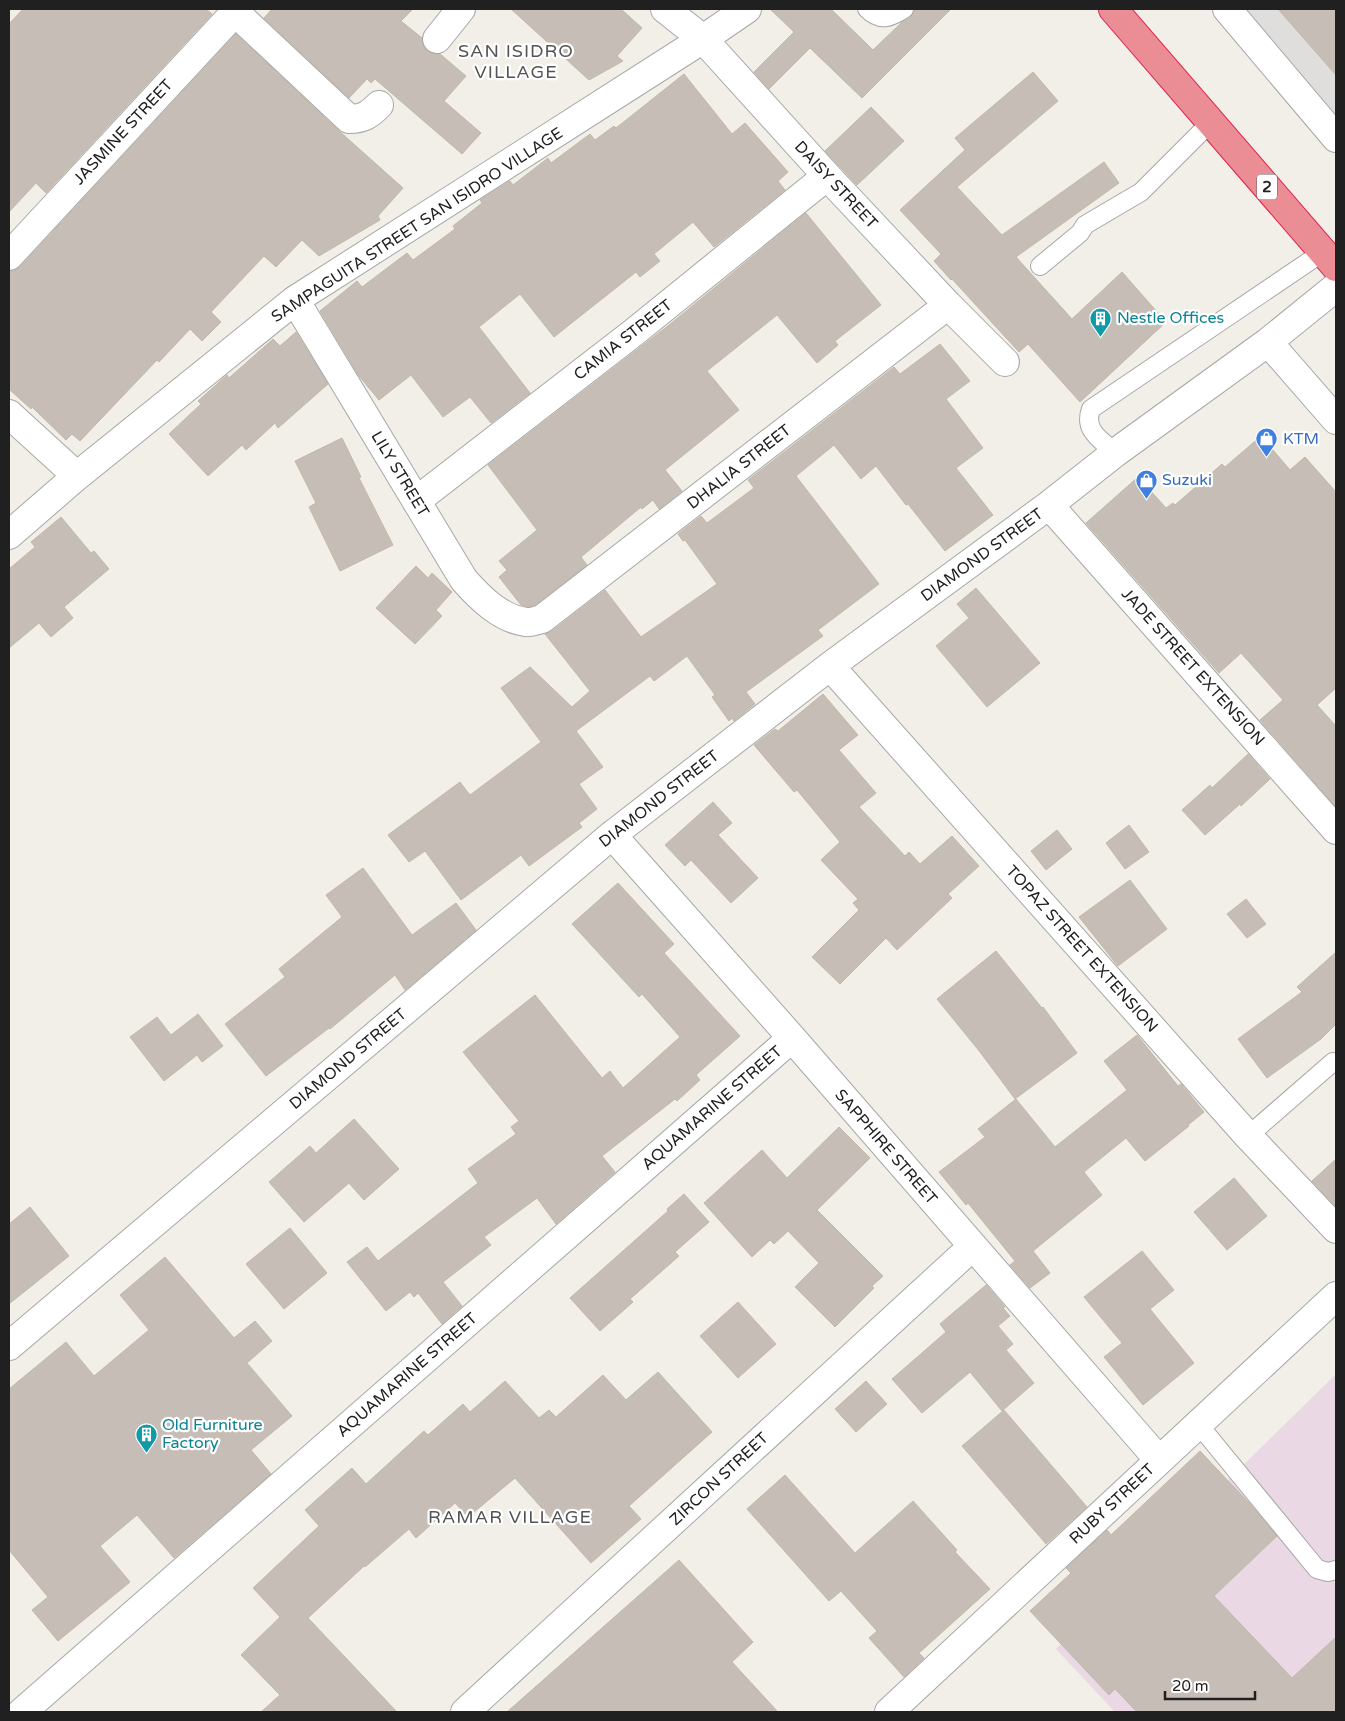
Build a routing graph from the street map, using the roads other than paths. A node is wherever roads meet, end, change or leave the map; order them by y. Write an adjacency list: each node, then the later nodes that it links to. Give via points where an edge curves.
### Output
1 (461, 9): 9 (street)
2 (665, 9): 10 (street, DAISY STREET)
3 (747, 9): 10 (street, SAMPAGUITA STREET SAN ISIDRO VILLAGE)
4 (867, 9): 5 (lane, via 881,18)
5 (904, 9)
6 (1113, 9): 12 (highway, 2)
7 (1227, 9): 13 (street)
8 (236, 10): 11 (street, via 349,119 370,115); 15 (street, JASMINE STREET)
9 (436, 39)
10 (703, 39): 14 (street, DAISY STREET); 19 (street, SAMPAGUITA STREET SAN ISIDRO VILLAGE)
11 (379, 105)
12 (1211, 122): 16 (highway, 2); 17 (lane, via 1141,192 1084,225 1080,233)
13 (1336, 138)
14 (827, 176): 20 (street, DAISY STREET); 27 (street, CAMIA STREET, via 633,333)
15 (9, 256)
16 (1329, 260): 25 (lane, via 1260,296 1091,409 1088,418 1090,430)
17 (1040, 266)
18 (1336, 287): 21 (street, DIAMOND STREET)
19 (295, 300): 26 (street, SAMPAGUITA STREET SAN ISIDRO VILLAGE); 27 (street, LILY STREET)
20 (948, 305): 22 (street, DAISY STREET); 30 (street, DHALIA STREET, via 542,619)
21 (1268, 342): 24 (street); 25 (street, DIAMOND STREET)
22 (1005, 362)
23 (9, 414): 26 (street)
24 (1336, 420)
25 (1115, 453): 28 (street, DIAMOND STREET)
26 (77, 476): 29 (street, SAMPAGUITA STREET SAN ISIDRO VILLAGE)
27 (416, 501): 30 (street, LILY STREET, via 464,580 480,598 505,615)
28 (1049, 505): 31 (street, DIAMOND STREET); 32 (street, JADE STREET EXTENSION)
29 (9, 535)
30 (528, 622)
31 (830, 666): 33 (street, DIAMOND STREET); 36 (street, TOPAZ STREET EXTENSION)
32 (1336, 830)
33 (612, 835): 34 (street, SAPPHIRE STREET); 40 (street, DIAMOND STREET)
34 (792, 1038): 38 (street, SAPPHIRE STREET); 44 (street, AQUAMARINE STREET)
35 (1333, 1062): 36 (lane)
36 (1248, 1136): 37 (street, TOPAZ STREET EXTENSION)
37 (1336, 1229)
38 (973, 1246): 42 (street, SAPPHIRE STREET); 45 (street, ZIRCON STREET)
39 (1336, 1296): 41 (street, RUBY STREET)
40 (9, 1346)
41 (1199, 1425): 42 (street, RUBY STREET); 43 (lane, via 1317,1569)
42 (1159, 1460): 46 (street, RUBY STREET)
43 (1336, 1570)
44 (22, 1712)
45 (465, 1712)
46 (889, 1712)

